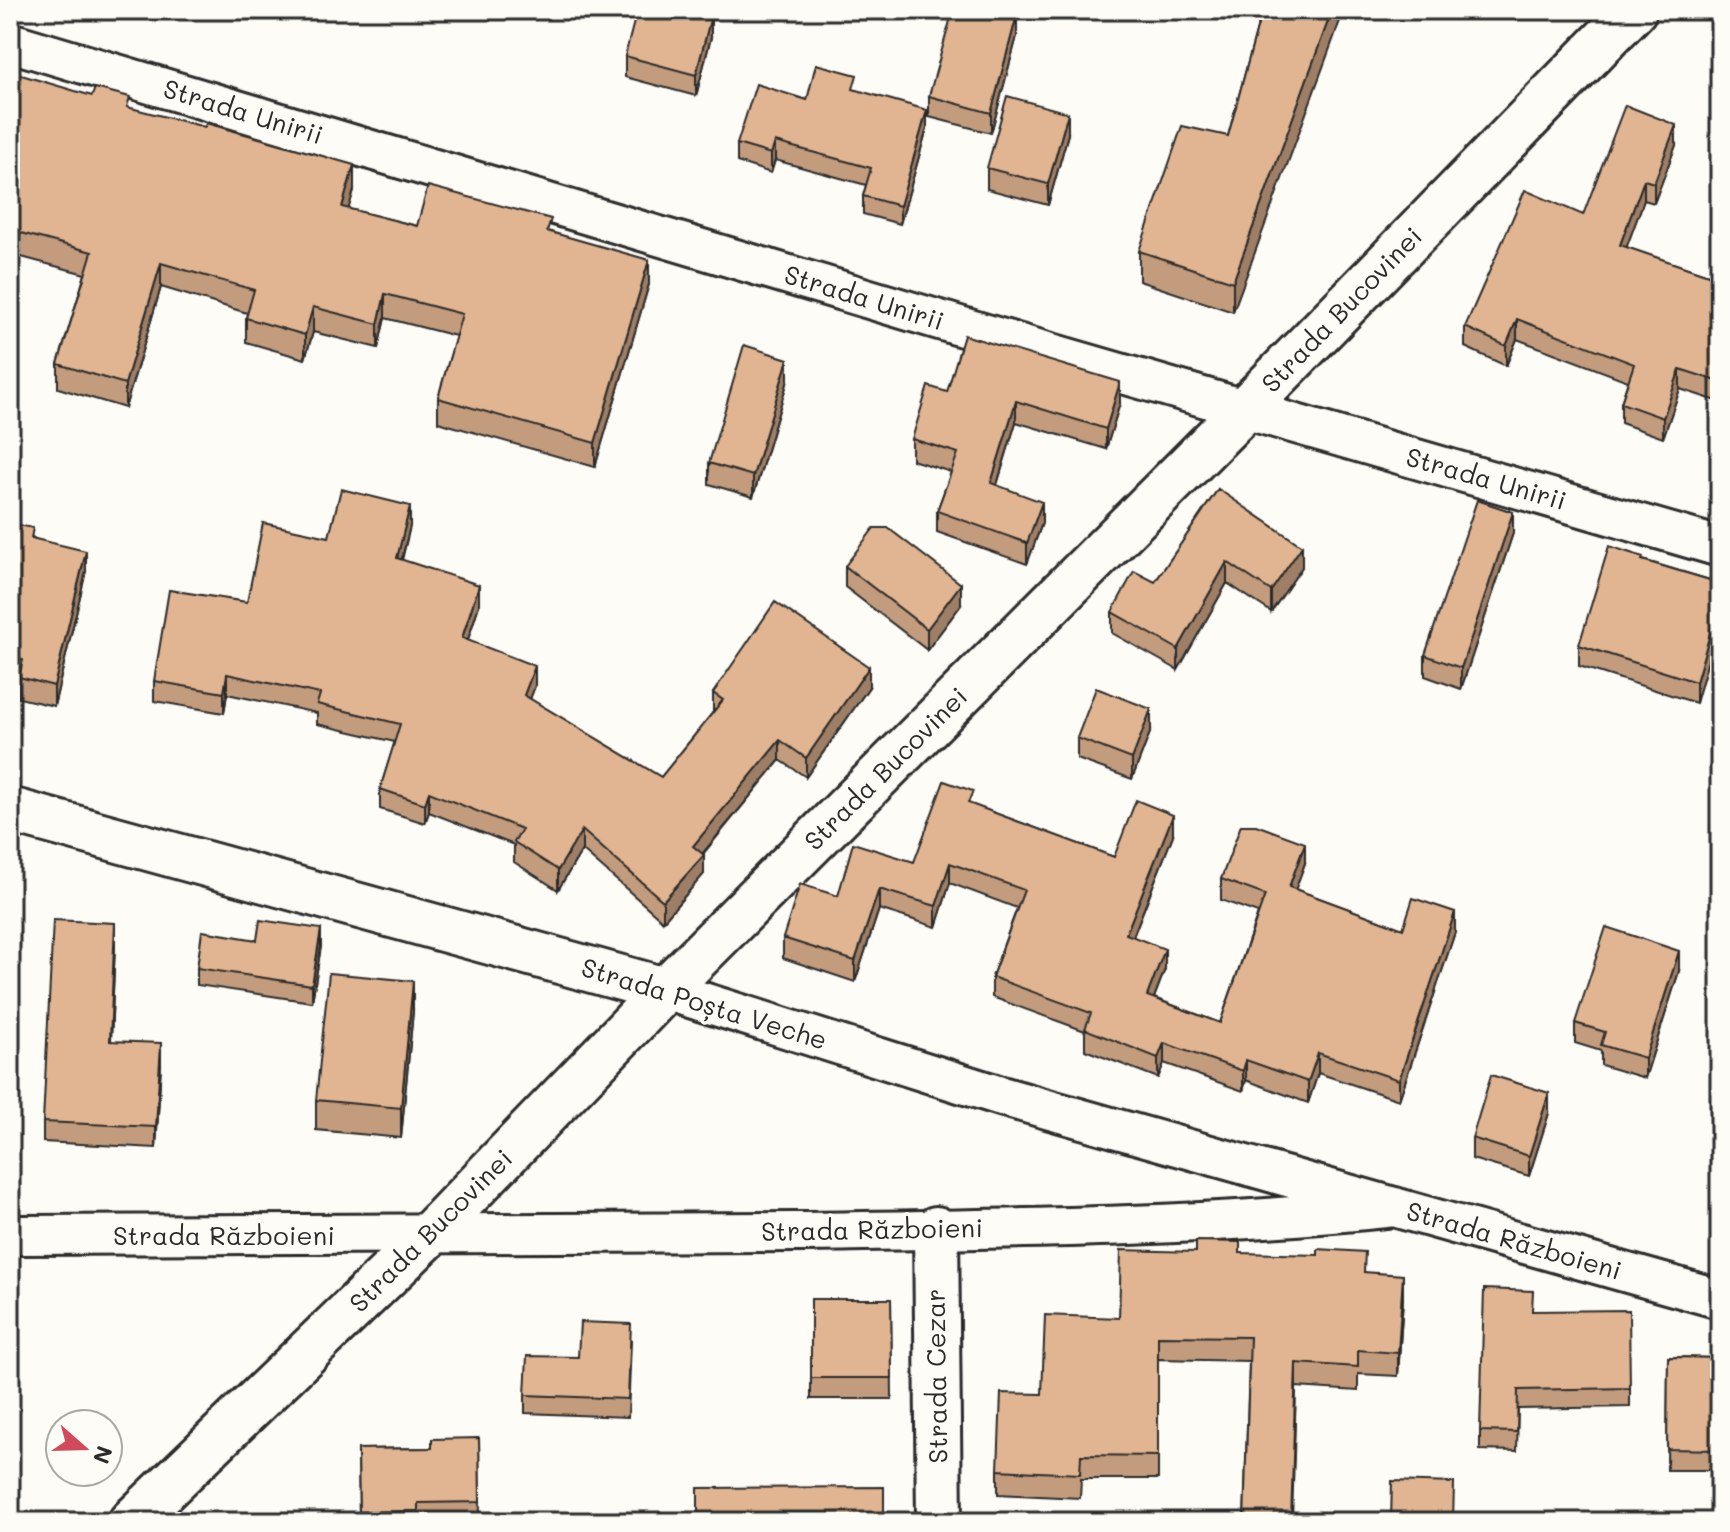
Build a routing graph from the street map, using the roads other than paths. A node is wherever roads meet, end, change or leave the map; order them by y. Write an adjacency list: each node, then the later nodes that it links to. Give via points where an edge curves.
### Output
1 (1634, 10): 3 (street, Strada Bucovinei)
2 (10, 42): 3 (street, Strada Unirii)
3 (1246, 408): 4 (street, Strada Unirii); 6 (street, Strada Bucovinei)
4 (1720, 547)
5 (10, 810): 6 (street, Strada Poșta Veche)
6 (665, 990): 7 (street, Strada Poșta Veche, via 1001,1096); 10 (street, Strada Bucovinei)
7 (1395, 1207): 8 (street, Strada Războieni, via 1235,1220); 11 (street, Strada Războieni)
8 (936, 1229): 10 (street, Strada Războieni); 13 (street, Strada Cezar)
9 (10, 1235): 10 (street, Strada Războieni)
10 (428, 1236): 12 (street, Strada Bucovinei)
11 (1720, 1299)
12 (131, 1522)
13 (939, 1522)

